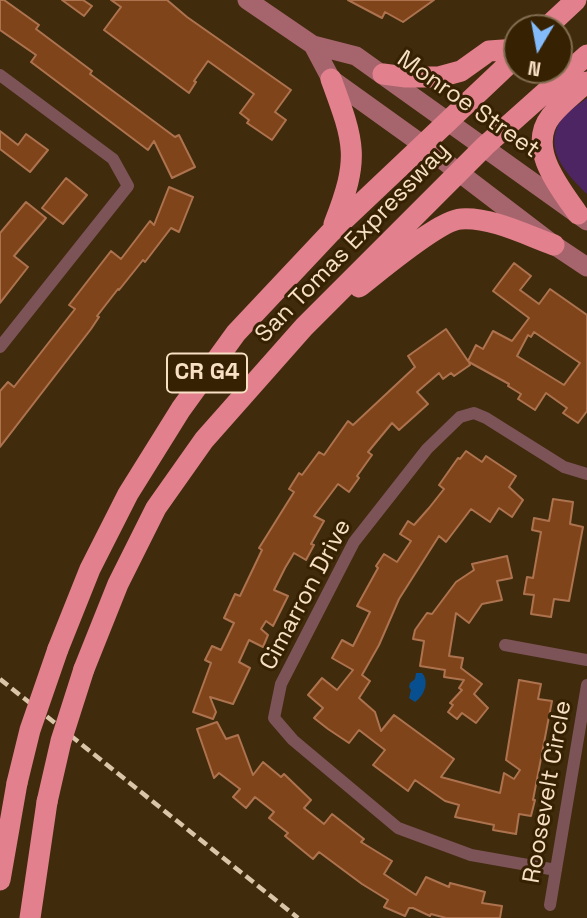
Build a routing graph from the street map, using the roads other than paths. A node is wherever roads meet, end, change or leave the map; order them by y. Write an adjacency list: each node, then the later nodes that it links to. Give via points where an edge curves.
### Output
1 (247, 0): 4 (main road, Monroe Street)
2 (576, 0): 3 (highway)
3 (561, 14)
4 (313, 45): 8 (main road, Monroe Street, via 356,56); 10 (main road, Monroe Street)
5 (503, 50): 8 (highway, via 489,51 461,71 439,76)
6 (587, 55): 14 (highway, San Tomas Expressway / CR G4)
7 (503, 69): 12 (highway, San Tomas Expressway / CR G4)
8 (383, 74): 12 (main road, Monroe Street)
9 (0, 75): 21 (street, via 113,159 128,186)
10 (331, 79): 13 (main road, Monroe Street); 17 (highway, via 347,121 353,160)
11 (587, 82): 16 (highway, via 551,116 543,135 551,172)
12 (449, 121): 13 (highway, San Tomas Expressway / CR G4); 14 (main road, Monroe Street)
13 (423, 145): 15 (main road, Monroe Street); 17 (highway, San Tomas Expressway / CR G4)
14 (485, 146): 15 (highway, San Tomas Expressway / CR G4); 16 (main road, Monroe Street)
15 (459, 172): 18 (main road, Monroe Street); 20 (highway, San Tomas Expressway / CR G4)
16 (583, 217)
17 (331, 232): 27 (highway, San Tomas Expressway / CR G4, bridge, via 236,333 128,494 90,569 30,730)
18 (554, 245): 19 (main road, Monroe Street); 20 (highway, via 485,222 449,221)
19 (587, 267)
20 (304, 327): 29 (highway, San Tomas Expressway / CR G4, bridge, via 204,440 156,508 118,584 61,741)
21 (0, 346)
22 (587, 474): 26 (street, Cimarron Drive, via 564,467 486,418 474,413 460,417 427,449 354,542 281,684 274,718 293,740 398,828 471,855)
23 (505, 645): 24 (street)
24 (587, 660)
25 (587, 685): 26 (street, Roosevelt Circle)
26 (556, 870): 28 (street, Roosevelt Circle)
27 (0, 880)
28 (550, 905)
29 (30, 918)

